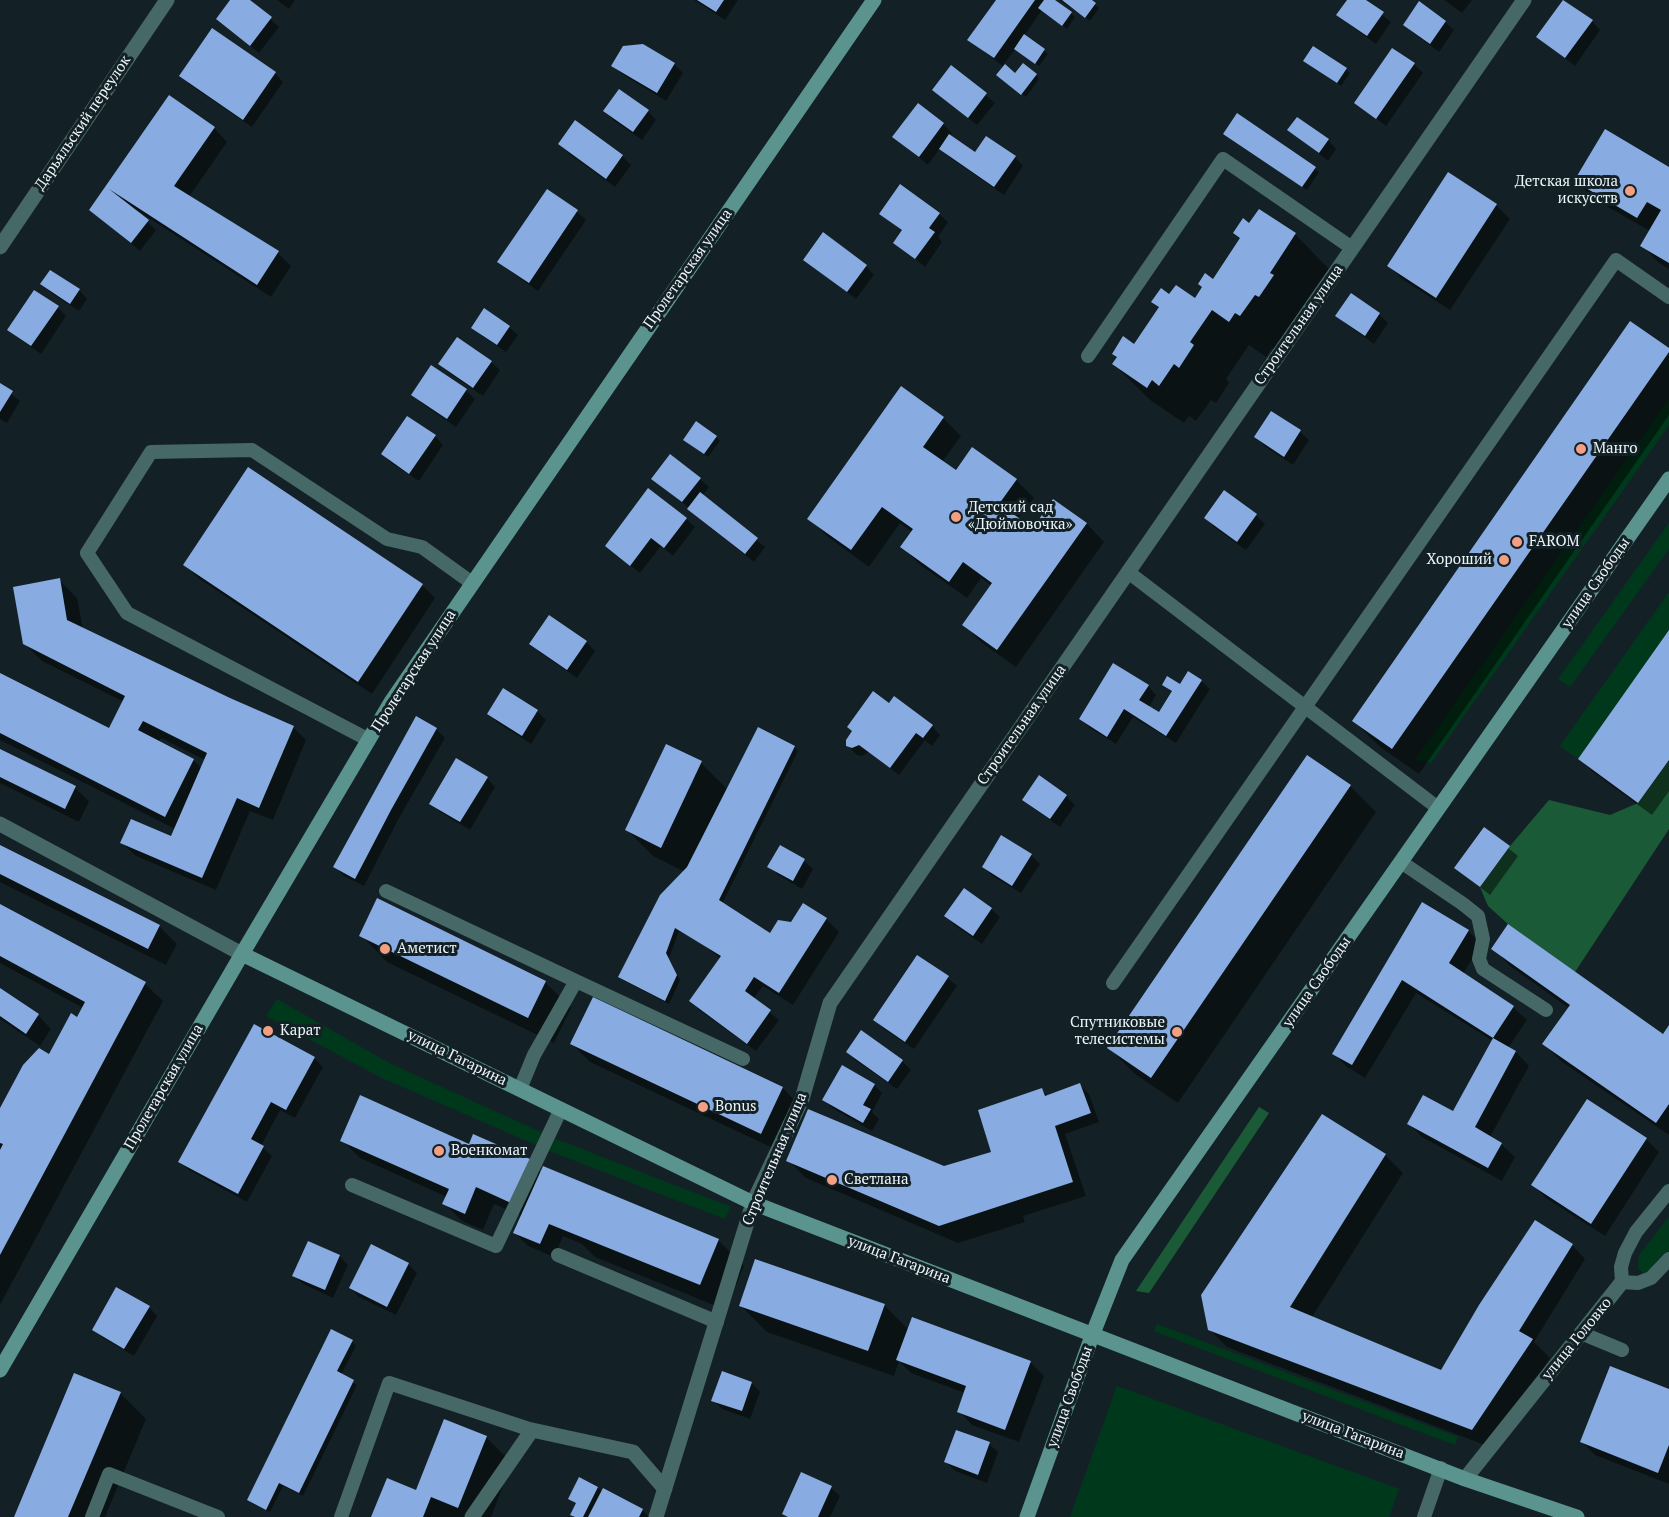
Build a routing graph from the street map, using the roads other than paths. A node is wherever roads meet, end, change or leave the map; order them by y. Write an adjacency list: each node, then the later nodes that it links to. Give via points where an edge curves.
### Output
1 (167, 0): 4 (street, Дарьяльский переулок)
2 (874, 0): 10 (street, Пролетарская улица)
3 (1524, 0): 5 (street, Строительная улица)
4 (0, 247)
5 (1352, 248): 7 (lane, via 1223,159); 9 (street, Строительная улица)
6 (1669, 297): 11 (lane, via 1616,260)
7 (1088, 356)
8 (1669, 479): 13 (street, улица Свободы)
9 (1128, 572): 11 (lane); 26 (street, Строительная улица, via 830,1003 802,1099)
10 (472, 583): 12 (street, Пролетарская улица); 12 (lane, via 422,547 387,539 252,450 151,452 87,553 127,613)
11 (1306, 707): 13 (lane); 19 (lane)
12 (369, 740): 17 (street, Пролетарская улица)
13 (1438, 808): 15 (street, улица Свободы)
14 (0, 824): 17 (street)
15 (1401, 862): 20 (lane, via 1478,916 1483,969); 32 (street, улица Свободы, via 1122,1260)
16 (386, 891): 18 (lane)
17 (242, 954): 22 (street, улица Гагарина); 34 (street, Пролетарская улица)
18 (576, 981): 21 (lane); 22 (lane)
19 (1113, 983)
20 (1546, 1010)
21 (742, 1059)
22 (519, 1089): 23 (street, улица Гагарина)
23 (561, 1109): 24 (lane, via 496,1246); 26 (street, улица Гагарина)
24 (352, 1185)
25 (1669, 1191): 29 (lane, улица Головко, via 1625,1252)
26 (753, 1203): 30 (street, Строительная улица); 32 (street, улица Гагарина)
27 (558, 1255): 30 (lane)
28 (1669, 1260): 29 (lane, via 1651,1278 1638,1284)
29 (1622, 1282): 31 (street, улица Головко)
30 (717, 1322): 38 (street, Строительная улица)
31 (1581, 1333): 33 (lane); 37 (street, улица Головко)
32 (1092, 1336): 36 (street, улица Гагарина); 44 (street, улица Свободы)
33 (1622, 1350)
34 (0, 1370)
35 (532, 1430): 38 (street, via 633,1452); 41 (lane, via 389,1383); 42 (street)
36 (1441, 1468): 37 (street, улица Гагарина); 45 (lane)
37 (1465, 1479): 46 (street, улица Гагарина)
38 (666, 1489): 43 (street, Строительная улица)
39 (92, 1517): 40 (lane, via 109,1474)
40 (218, 1517)
41 (341, 1517)
42 (472, 1517)
43 (656, 1517)
44 (1027, 1517)
45 (1424, 1517)
46 (1577, 1517)

